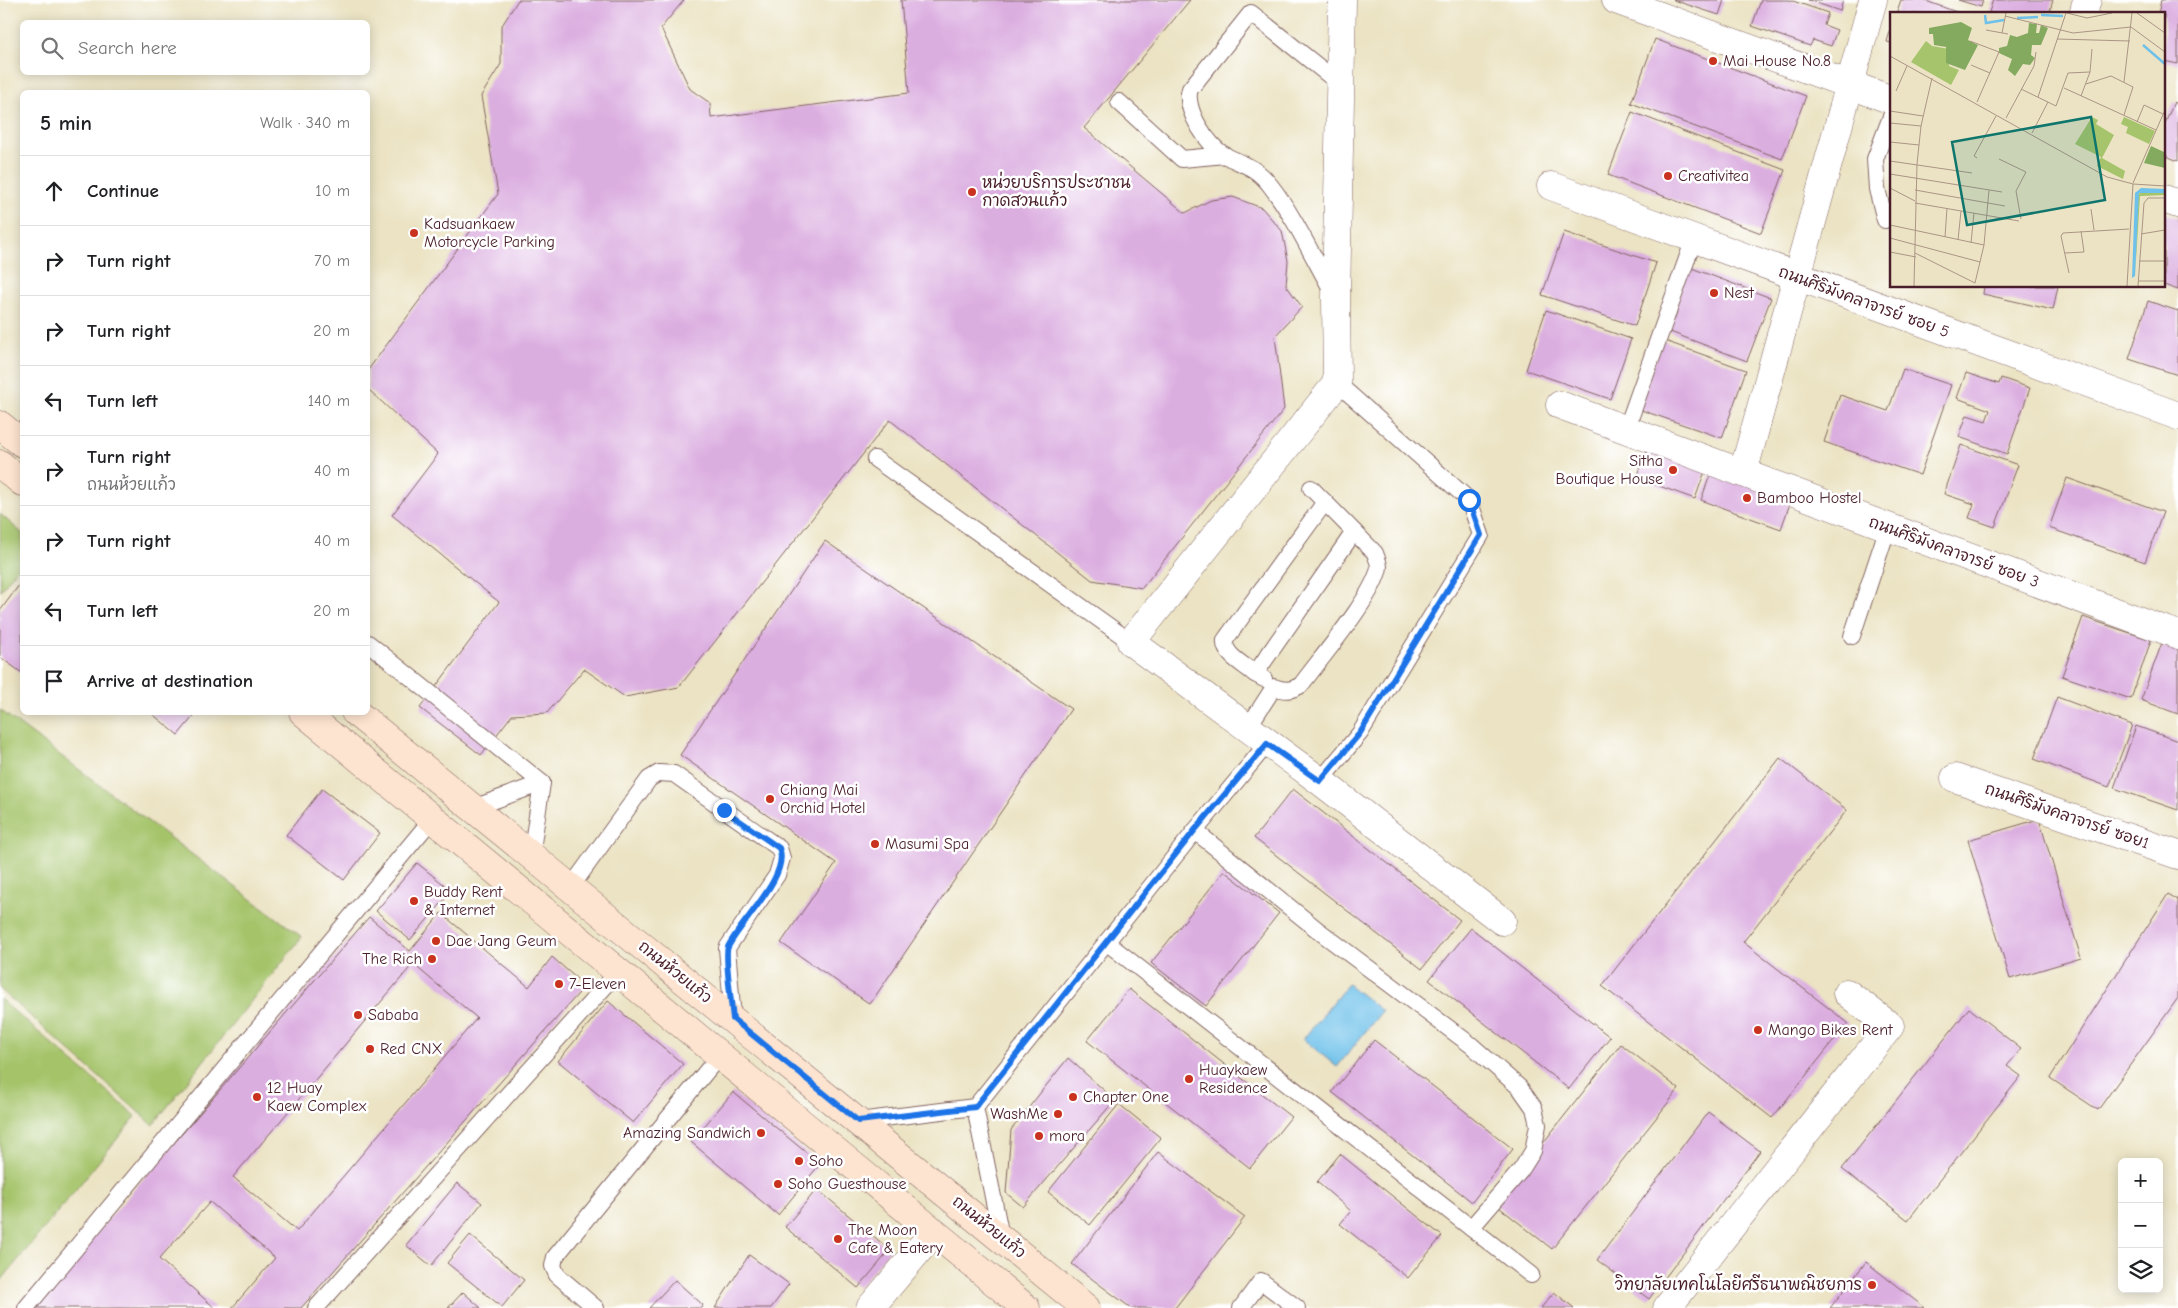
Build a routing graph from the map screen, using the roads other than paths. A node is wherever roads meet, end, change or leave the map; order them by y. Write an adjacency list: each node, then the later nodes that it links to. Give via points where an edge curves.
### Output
1 (1342, 0): 4 (street)
2 (1616, 0): 5 (street)
3 (1874, 0): 5 (street)
4 (1340, 84): 9 (lane, via 1251,12 1188,95 1199,126); 16 (street)
5 (1850, 84): 6 (street); 15 (street)
6 (1890, 99)
7 (1119, 102): 9 (lane, via 1182,159)
8 (1890, 119): 13 (lane, via 1875,159 1877,189)
9 (1224, 155): 16 (lane, via 1247,164 1279,196)
10 (1551, 186): 14 (street, ถนนศิริมังคลาจารย์ ซอย 5)
11 (2166, 200): 12 (street)
12 (2178, 204)
13 (1885, 220)
14 (1694, 239): 15 (street, ถนนศิริมังคลาจารย์ ซอย 5); 21 (lane)
15 (1797, 277): 19 (street, ถนนศิริมังคลาจารย์ ซอย 5); 25 (street)
16 (1336, 298): 17 (street)
17 (1337, 383): 33 (street); 41 (lane, via 1469,500 1481,535 1360,733)
18 (1560, 405): 21 (street, ถนนศิริมังคลาจารย์ ซอย 3)
19 (2178, 416)
20 (0, 424): 22 (main road)
21 (1626, 430): 25 (street, ถนนศิริมังคลาจารย์ ซอย 3)
22 (20, 440)
23 (875, 459): 33 (lane)
24 (0, 464): 26 (main road)
25 (1744, 474): 29 (street, ถนนศิริมังคลาจารย์ ซอย 3)
26 (20, 480)
27 (1311, 488): 28 (lane)
28 (1324, 502): 30 (lane); 35 (lane, via 1225,640 1227,652)
29 (1888, 527): 31 (street, ถนนศิริมังคลาจารย์ ซอย 3); 32 (lane)
30 (1354, 532): 35 (lane); 36 (lane, via 1375,553 1379,565 1377,576 1364,600 1301,685 1289,690)
31 (2178, 635)
32 (1852, 636)
33 (1131, 642): 39 (street)
34 (370, 645): 42 (lane)
35 (1256, 674): 36 (lane)
36 (1274, 687): 39 (lane)
37 (307, 715): 44 (main road)
38 (359, 715): 43 (main road, ถนนห้วยแก้ว)
39 (1257, 736): 41 (street); 45 (lane)
40 (1955, 778): 46 (street, ถนนศิริมังคลาจารย์ ซอย1)
41 (1320, 781): 49 (street)
42 (542, 783): 43 (lane); 47 (lane)
43 (473, 808): 47 (main road, ถนนห้วยแก้ว)
44 (432, 819): 51 (main road); 61 (lane)
45 (1195, 830): 50 (lane); 57 (lane, via 1319,931 1471,1045 1520,1088 1534,1108 1538,1124 1533,1151 1521,1170)
46 (2178, 854)
47 (531, 856): 48 (main road, ถนนห้วยแก้ว)
48 (570, 887): 53 (main road, ถนนห้วยแก้ว); 53 (lane, via 649,779 659,772 674,774 779,848 782,858 777,875 727,948)
49 (1502, 921)
50 (1106, 942): 55 (lane); 57 (lane)
51 (618, 972): 54 (main road); 62 (lane)
52 (1847, 993): 69 (street, via 1890,1026)
53 (733, 1019): 56 (main road, ถนนห้วยแก้ว)
54 (720, 1056): 58 (main road); 63 (lane, via 555,1257 553,1266 557,1275)
55 (975, 1107): 56 (lane); 59 (lane)
56 (858, 1121): 59 (main road, ถนนห้วยแก้ว)
57 (1471, 1228): 60 (lane)
58 (934, 1232): 64 (street); 65 (main road)
59 (1001, 1237): 66 (main road, ถนนห้วยแก้ว)
60 (1531, 1275)
61 (26, 1308)
62 (316, 1308)
63 (596, 1308)
64 (870, 1308)
65 (1026, 1308)
66 (1086, 1308)
67 (1240, 1308): 68 (lane, via 1261,1281)
68 (1297, 1308)
69 (1668, 1308)

